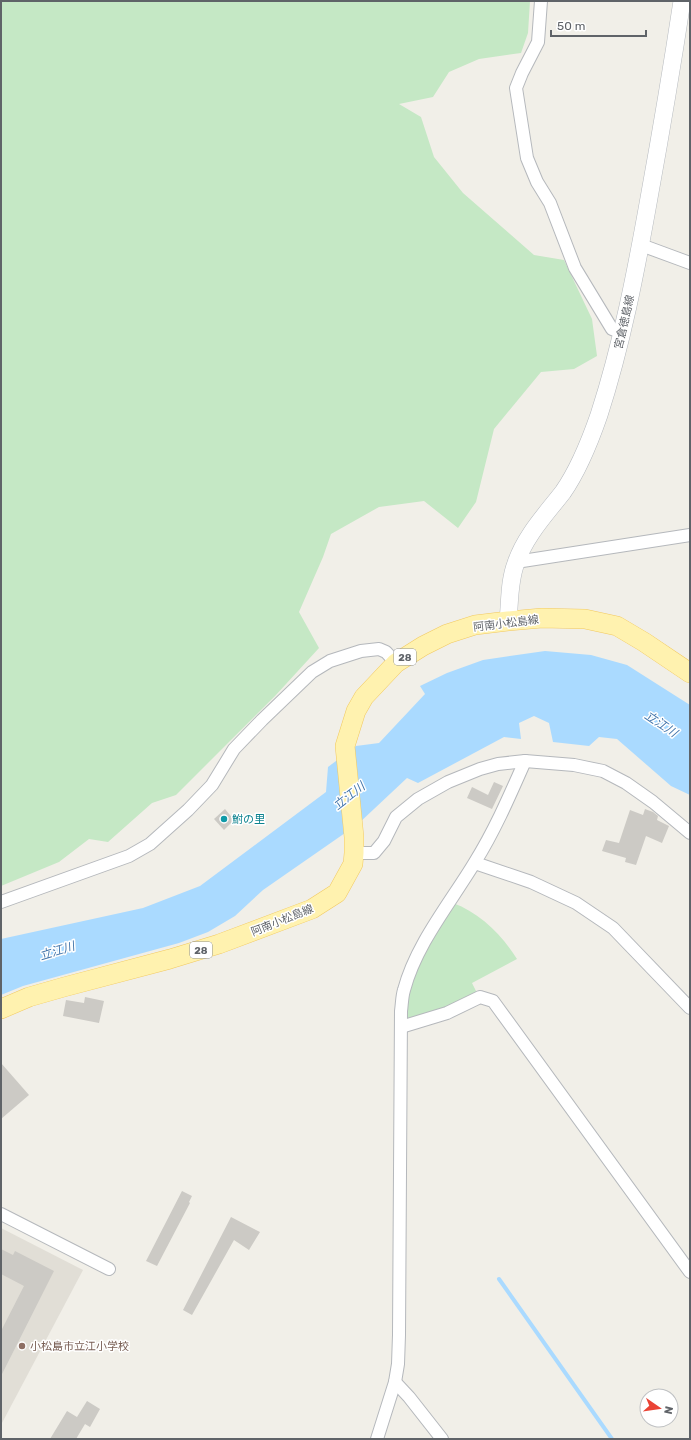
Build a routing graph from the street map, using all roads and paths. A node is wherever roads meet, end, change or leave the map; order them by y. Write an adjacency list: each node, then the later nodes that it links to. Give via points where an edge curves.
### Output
1 (541, 1): 5 (street, via 538,42 516,88 527,158 537,182 550,203 575,268 612,329)
2 (682, 1): 3 (main road, 宮倉徳島線)
3 (641, 244): 4 (street); 5 (main road, 宮倉徳島線)
4 (690, 264)
5 (622, 333): 7 (main road, 宮倉徳島線, via 584,454 564,490 523,547)
6 (690, 535): 7 (street)
7 (516, 562): 8 (main road, 宮倉徳島線, via 512,576)
8 (508, 621): 9 (main road, 阿南小松島線 / 28, via 475,625 447,634); 10 (main road, 阿南小松島線 / 28, via 537,618 585,619 617,626)
9 (396, 663): 13 (main road, 阿南小松島線 / 28, via 364,697 356,711 345,746); 15 (street, via 380,649 361,651 330,661 312,672 262,720 234,749 212,785 150,844 129,856)
10 (690, 673)
11 (524, 761): 12 (street, via 574,764 603,771 653,802); 13 (street, via 498,764 448,782 418,799 396,817 384,841 374,853); 14 (street, via 492,833)
12 (690, 833)
13 (354, 845): 17 (main road, 阿南小松島線 / 28, via 353,864 337,893 312,909 220,944 64,986)
14 (475, 863): 16 (street, via 531,882 576,903 612,928); 18 (street, via 450,900 413,966 404,990)
15 (1, 902)
16 (690, 1008)
17 (1, 1009)
18 (401, 1027): 21 (street, via 447,1013 480,997 492,1001); 22 (street, via 399,1335)
19 (1, 1214): 20 (street)
20 (109, 1269)
21 (690, 1272)
22 (395, 1382): 23 (street); 24 (street)
23 (378, 1439)
24 (442, 1439)

